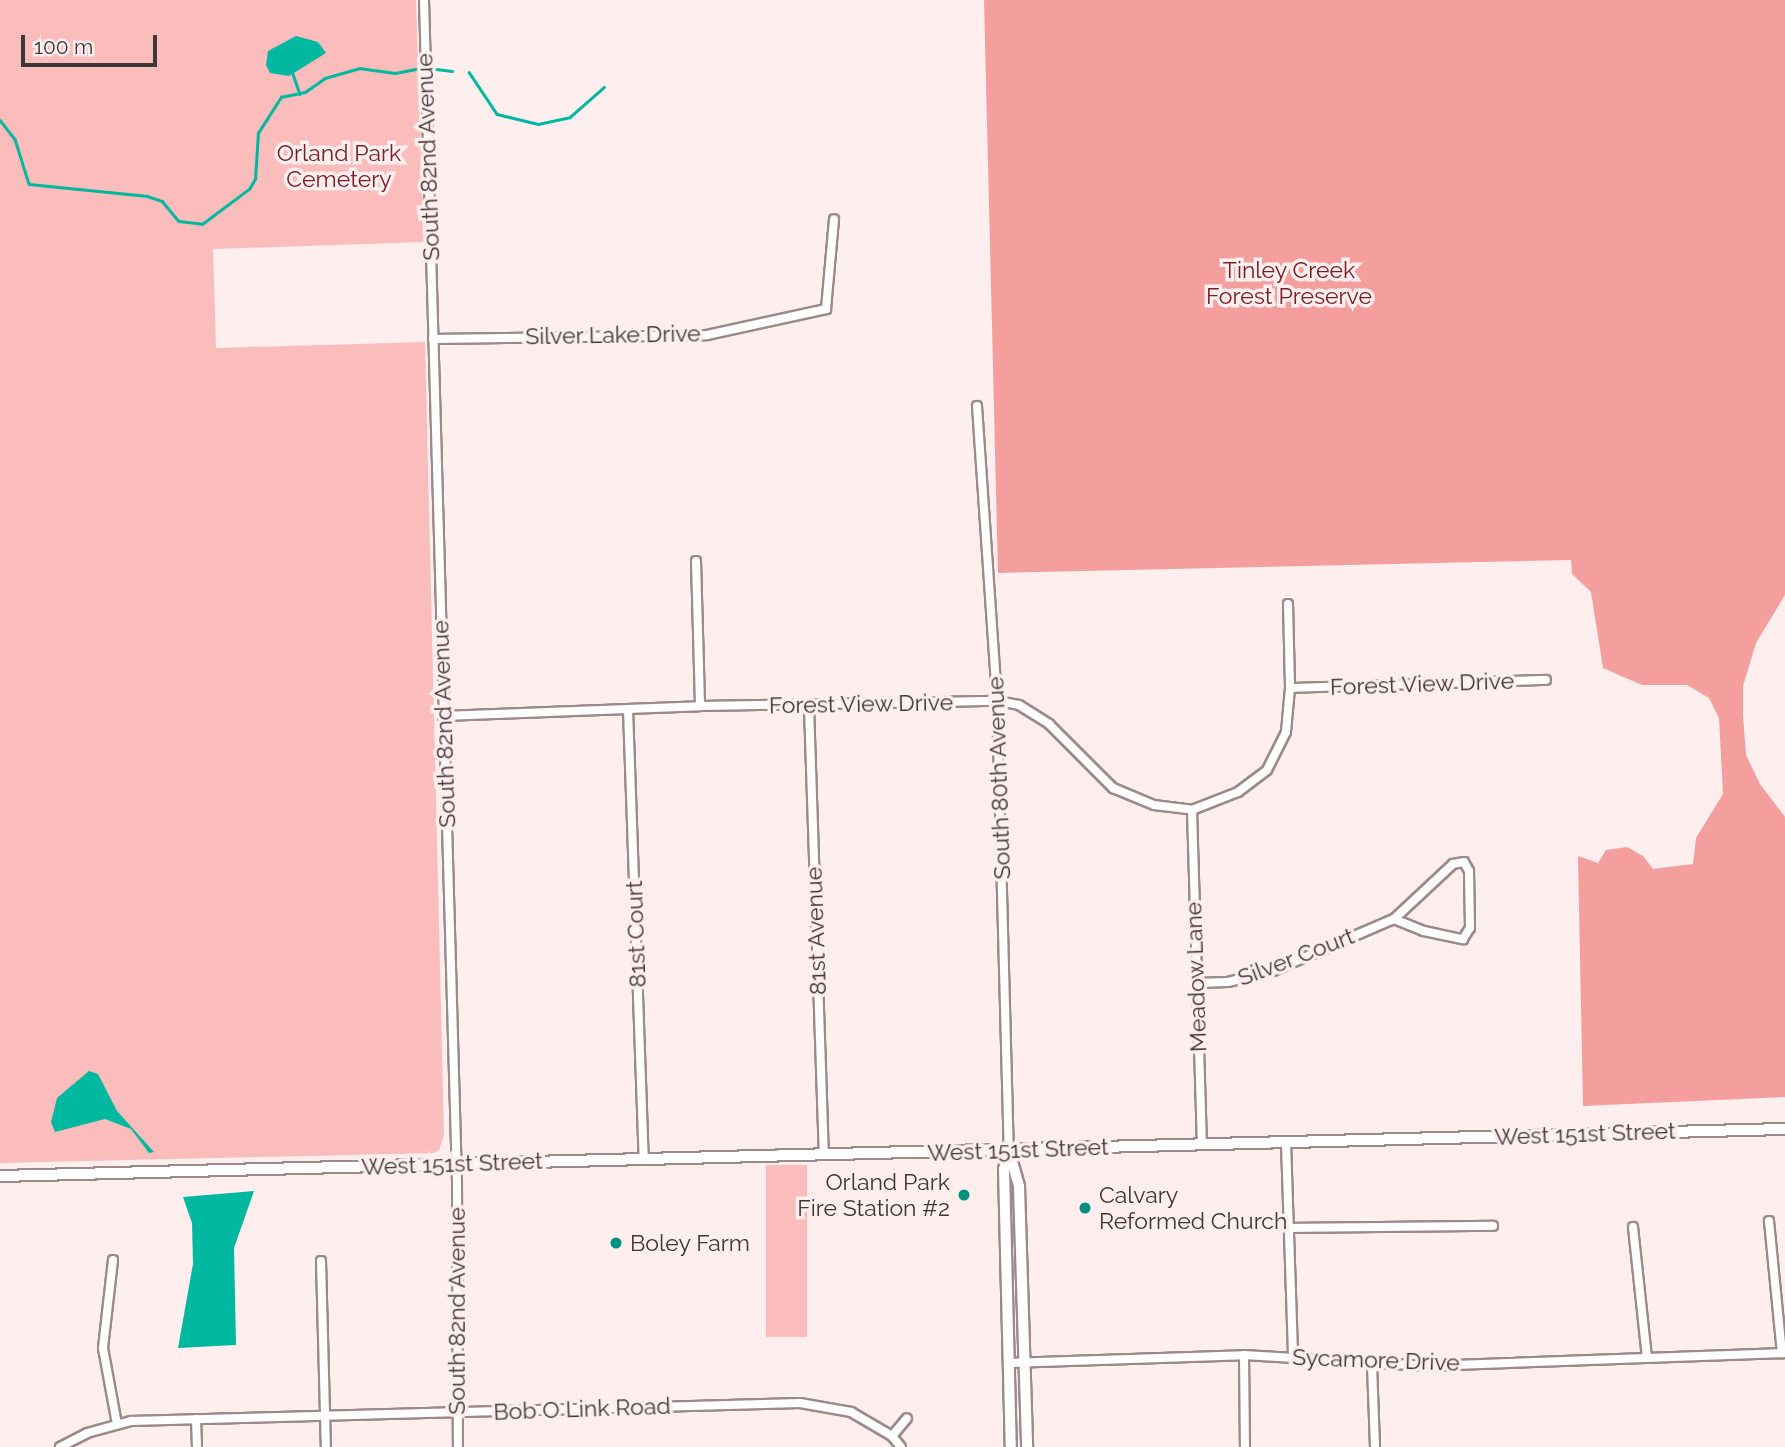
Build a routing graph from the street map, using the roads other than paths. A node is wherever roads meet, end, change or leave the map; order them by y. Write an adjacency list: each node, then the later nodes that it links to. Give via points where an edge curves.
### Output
1 (424, 0): 3 (street, South 82nd Avenue)
2 (834, 219): 3 (street, Silver Lake Drive, via 826,309 707,335)
3 (433, 339): 13 (street, South 82nd Avenue)
4 (977, 406): 9 (street, South 80th Avenue)
5 (696, 561): 10 (street)
6 (1289, 604): 8 (street)
7 (1546, 680): 8 (street, Forest View Drive)
8 (1290, 688): 14 (street, Forest View Drive, via 1284,740 1267,770 1238,792)
9 (997, 701): 11 (street, Forest View Drive); 14 (street, Forest View Drive, via 1019,705 1049,723 1113,788 1154,806); 20 (street, South 80th Avenue)
10 (700, 706): 11 (street, Forest View Drive); 12 (street, Forest View Drive)
11 (808, 707): 21 (street, 81st Avenue)
12 (628, 709): 13 (street, Forest View Drive); 22 (street, 81st Court)
13 (443, 716): 23 (street, South 82nd Avenue)
14 (1192, 810): 16 (street, Meadow Lane)
15 (1394, 919): 15 (street, Silver Court, via 1453,864 1464,862 1469,871 1470,928 1463,939); 16 (street, Silver Court, via 1273,971 1227,982)
16 (1196, 983): 19 (street, Meadow Lane)
17 (1785, 1129): 18 (street, West 151st Street)
18 (1286, 1143): 19 (street, West 151st Street); 28 (street)
19 (1202, 1145): 20 (street, West 151st Street)
20 (1009, 1151): 21 (street, West 151st Street); 35 (street, South 80th Avenue, via 1019,1187); 36 (street, South 80th Avenue, via 1004,1169)
21 (824, 1155): 22 (street, West 151st Street)
22 (644, 1159): 23 (street, West 151st Street)
23 (455, 1164): 24 (street, West 151st Street); 38 (street, South 82nd Avenue)
24 (0, 1176)
25 (1769, 1221): 31 (street)
26 (1493, 1226): 28 (street)
27 (1633, 1227): 34 (street)
28 (1289, 1228): 33 (street)
29 (113, 1260): 42 (street, via 103,1348)
30 (321, 1261): 39 (street)
31 (1784, 1353): 34 (street, Sycamore Drive)
32 (1244, 1355): 33 (street, Sycamore Drive); 35 (street, Sycamore Drive); 51 (street)
33 (1293, 1356): 37 (street, Sycamore Drive)
34 (1647, 1357): 37 (street, Sycamore Drive)
35 (1025, 1362): 36 (street, Sycamore Drive); 50 (street, South 80th Avenue)
36 (1009, 1363): 49 (street, South 80th Avenue)
37 (1372, 1365): 52 (street)
38 (457, 1413): 39 (street, Bob O Link Road); 43 (street, Bob O Link Road, via 800,1403 850,1412); 47 (street, South 82nd Avenue)
39 (325, 1416): 41 (street, Bob O Link Road); 46 (street)
40 (907, 1418): 43 (street)
41 (197, 1419): 42 (street, Bob O Link Road); 45 (street)
42 (117, 1424): 44 (street, Bob O Link Road)
43 (892, 1436): 48 (street)
44 (60, 1447)
45 (197, 1447)
46 (326, 1447)
47 (458, 1447)
48 (901, 1447)
49 (1012, 1447)
50 (1027, 1447)
51 (1245, 1447)
52 (1375, 1447)

